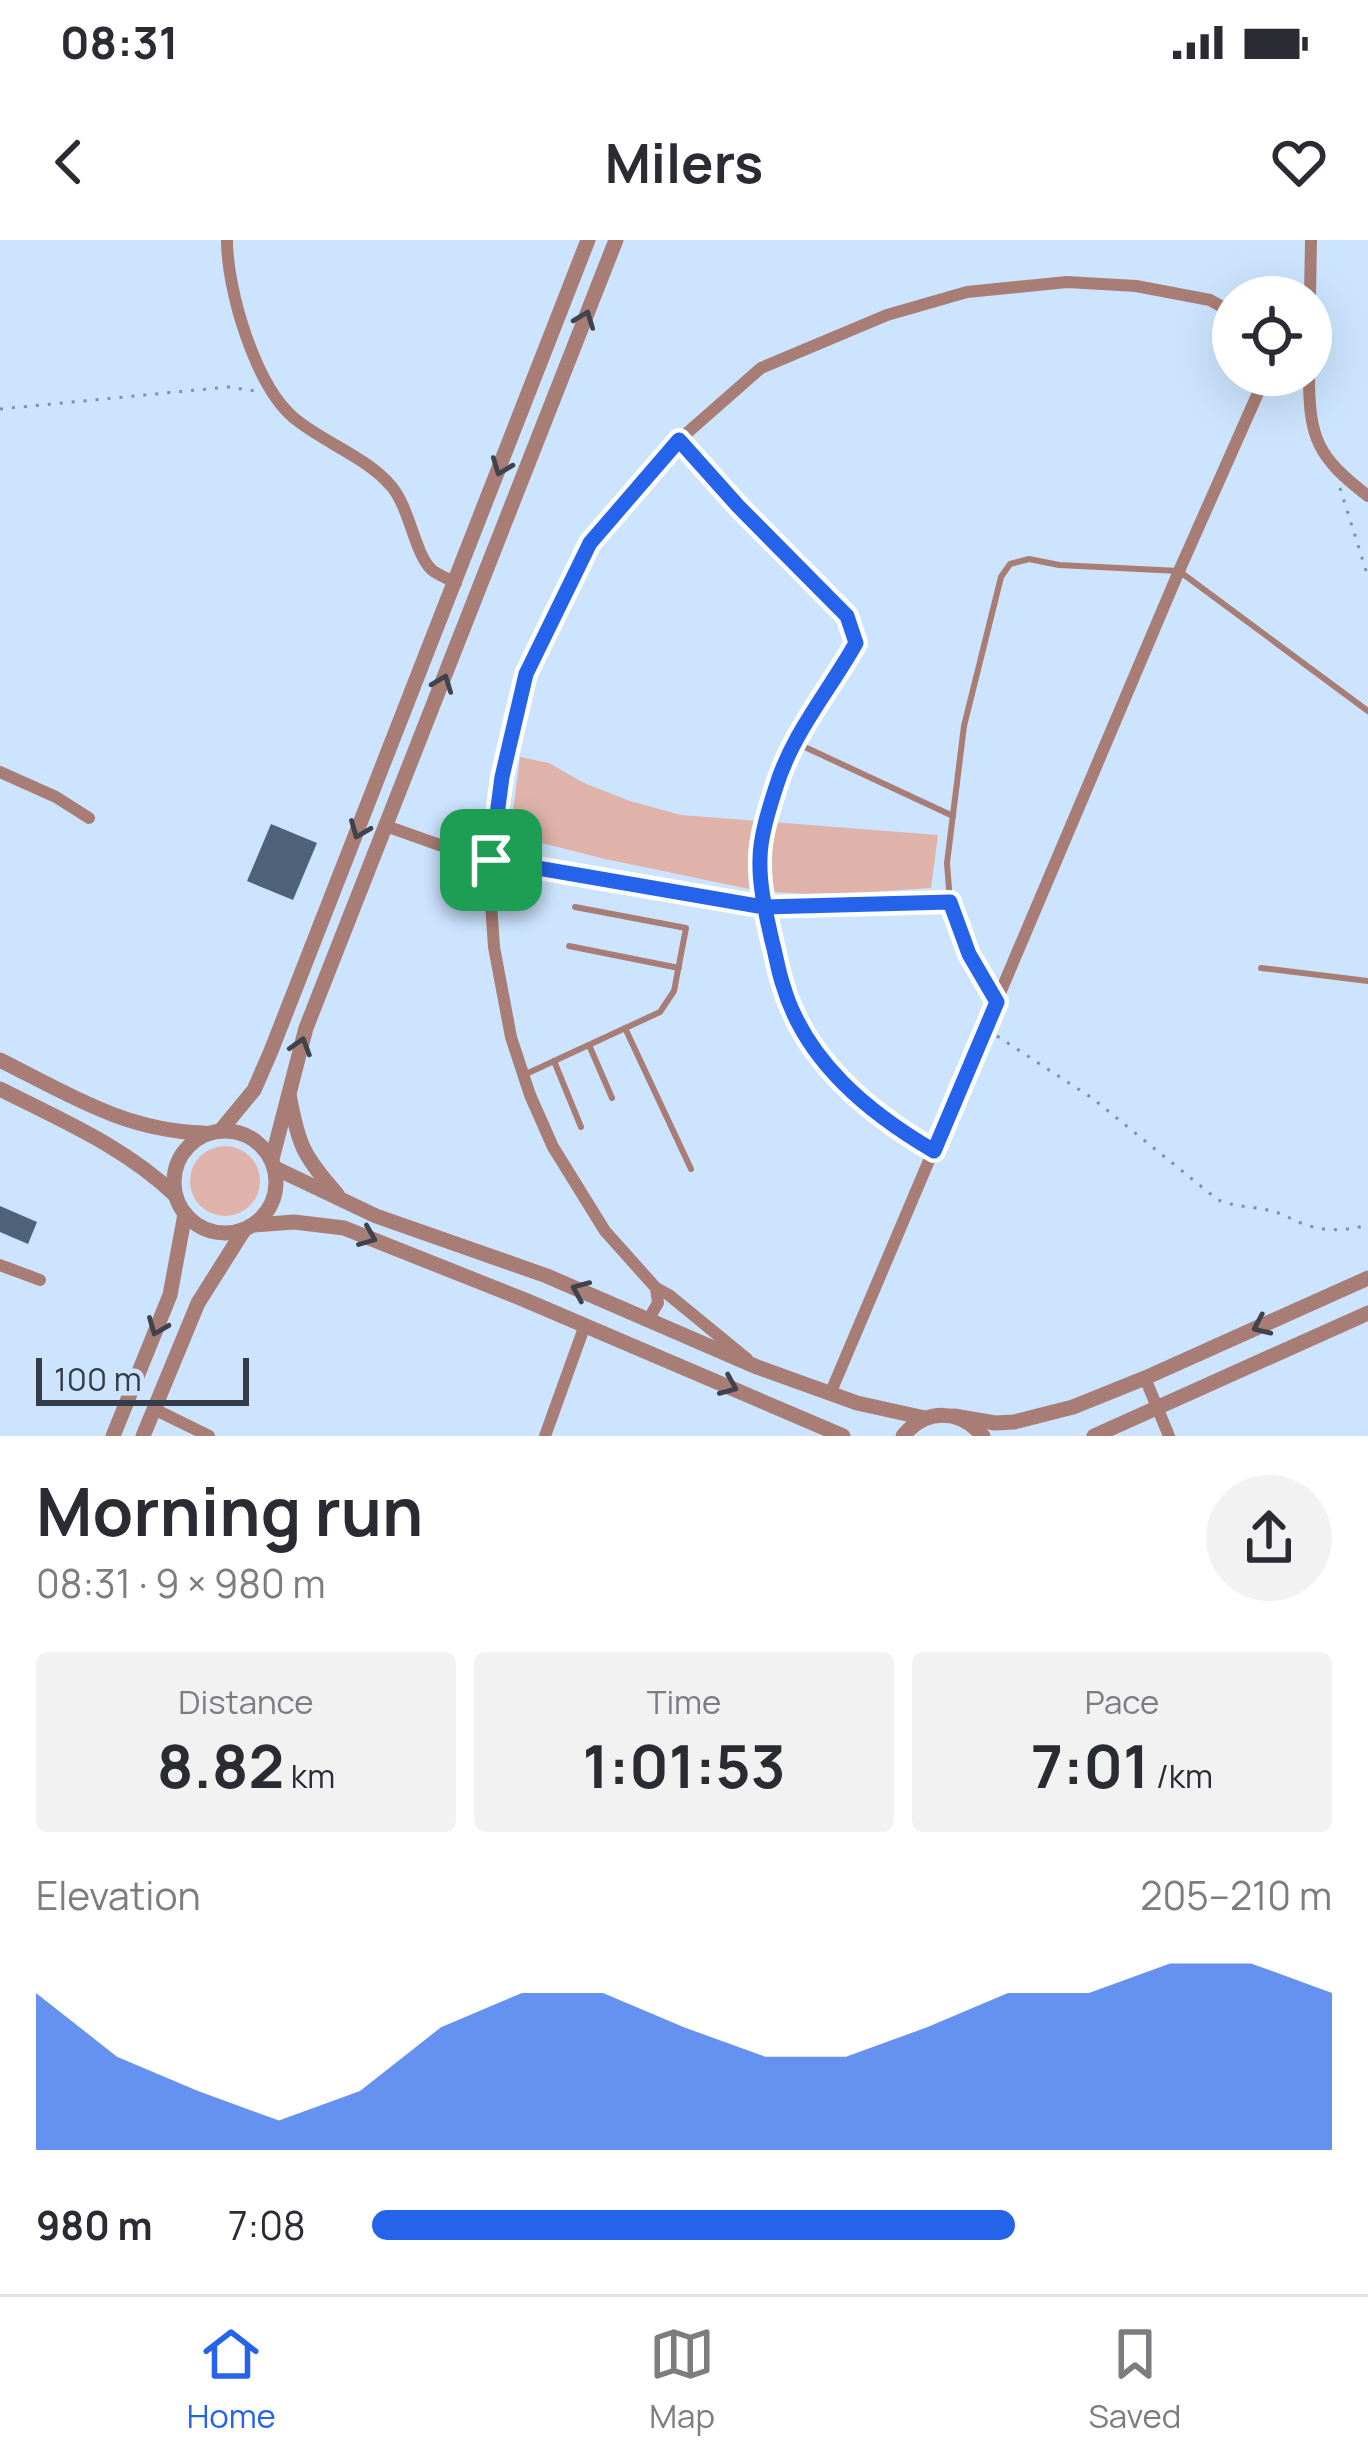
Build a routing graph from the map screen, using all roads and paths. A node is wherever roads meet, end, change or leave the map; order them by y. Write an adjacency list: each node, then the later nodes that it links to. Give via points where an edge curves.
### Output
1 (227, 240): 7 (street, via 231,281)
2 (588, 240): 16 (street, one-way to 16)
3 (616, 240): 22 (street, one-way to 3)
4 (1310, 240): 5 (street)
5 (1310, 276)
6 (1212, 301): 11 (street, via 1067,281 967,292 887,315 761,368)
7 (273, 394): 10 (path, via 228,387); 16 (street, via 294,418 383,478 430,569)
8 (1257, 396): 14 (street)
9 (1309, 396): 12 (street, via 1312,428)
10 (0, 409)
11 (679, 440): 18 (lane, via 847,616 856,643); 23 (street, via 590,543 526,674)
12 (1338, 472): 13 (street); 15 (path)
13 (1368, 496)
14 (1179, 571): 17 (lane); 20 (lane, via 1010,564 964,726); 31 (street)
15 (1368, 578)
16 (456, 583): 42 (street, one-way to 42, via 254,1090)
17 (1368, 711)
18 (794, 742): 20 (lane); 26 (lane, via 759,857)
19 (0, 773): 21 (street)
20 (953, 816): 24 (lane)
21 (89, 818)
22 (386, 826): 23 (street); 38 (street, one-way to 22)
23 (491, 860): 26 (street); 37 (street, via 498,975)
24 (950, 902): 26 (lane); 31 (lane)
25 (575, 907): 28 (lane, via 686,928)
26 (764, 907): 43 (street, via 783,988 817,1051 868,1108)
27 (569, 946): 28 (lane)
28 (679, 968): 32 (lane, via 666,1006)
29 (1261, 968): 30 (lane)
30 (1368, 981)
31 (997, 1002): 33 (street)
32 (625, 1028): 34 (lane); 45 (lane)
33 (986, 1028): 43 (street); 49 (path, via 1092,1098 1218,1200 1307,1226)
34 (590, 1045): 36 (lane); 40 (lane)
35 (0, 1060): 42 (street, via 121,1119)
36 (554, 1061): 37 (lane); 41 (lane)
37 (523, 1076): 54 (street, via 586,1204)
38 (288, 1090): 44 (street); 47 (street, via 307,1160)
39 (2, 1094): 46 (street, via 114,1148)
40 (612, 1098)
41 (580, 1127)
42 (214, 1132): 44 (street, via 249,1136); 46 (street, via 189,1145 177,1163)
43 (934, 1151): 60 (street)
44 (273, 1164): 47 (street); 50 (street, via 274,1200)
45 (692, 1169)
46 (175, 1195): 48 (street)
47 (342, 1201): 56 (street, one-way to 47)
48 (185, 1214): 50 (street, via 212,1232); 66 (street, one-way to 66, via 170,1295)
49 (1368, 1225)
50 (249, 1227): 57 (street, one-way to 57, via 344,1228); 62 (street, via 198,1303)
51 (0, 1265): 53 (street)
52 (1368, 1278): 59 (street, one-way to 59)
53 (40, 1280)
54 (656, 1288): 56 (street); 58 (street)
55 (1368, 1313): 61 (street)
56 (648, 1320): 58 (street)
57 (585, 1325): 65 (street, one-way to 65); 69 (street)
58 (757, 1367): 60 (street)
59 (1144, 1378): 61 (street); 63 (street, via 1035,1418)
60 (830, 1394): 64 (street)
61 (1157, 1408): 73 (street); 74 (street)
62 (154, 1409): 67 (street); 68 (street)
63 (954, 1416): 64 (street); 72 (street)
64 (925, 1418): 71 (street)
65 (806, 1428): 70 (street)
66 (112, 1436)
67 (143, 1436)
68 (209, 1436)
69 (545, 1436)
70 (843, 1436)
71 (903, 1436)
72 (983, 1436)
73 (1094, 1436)
74 (1169, 1436)

